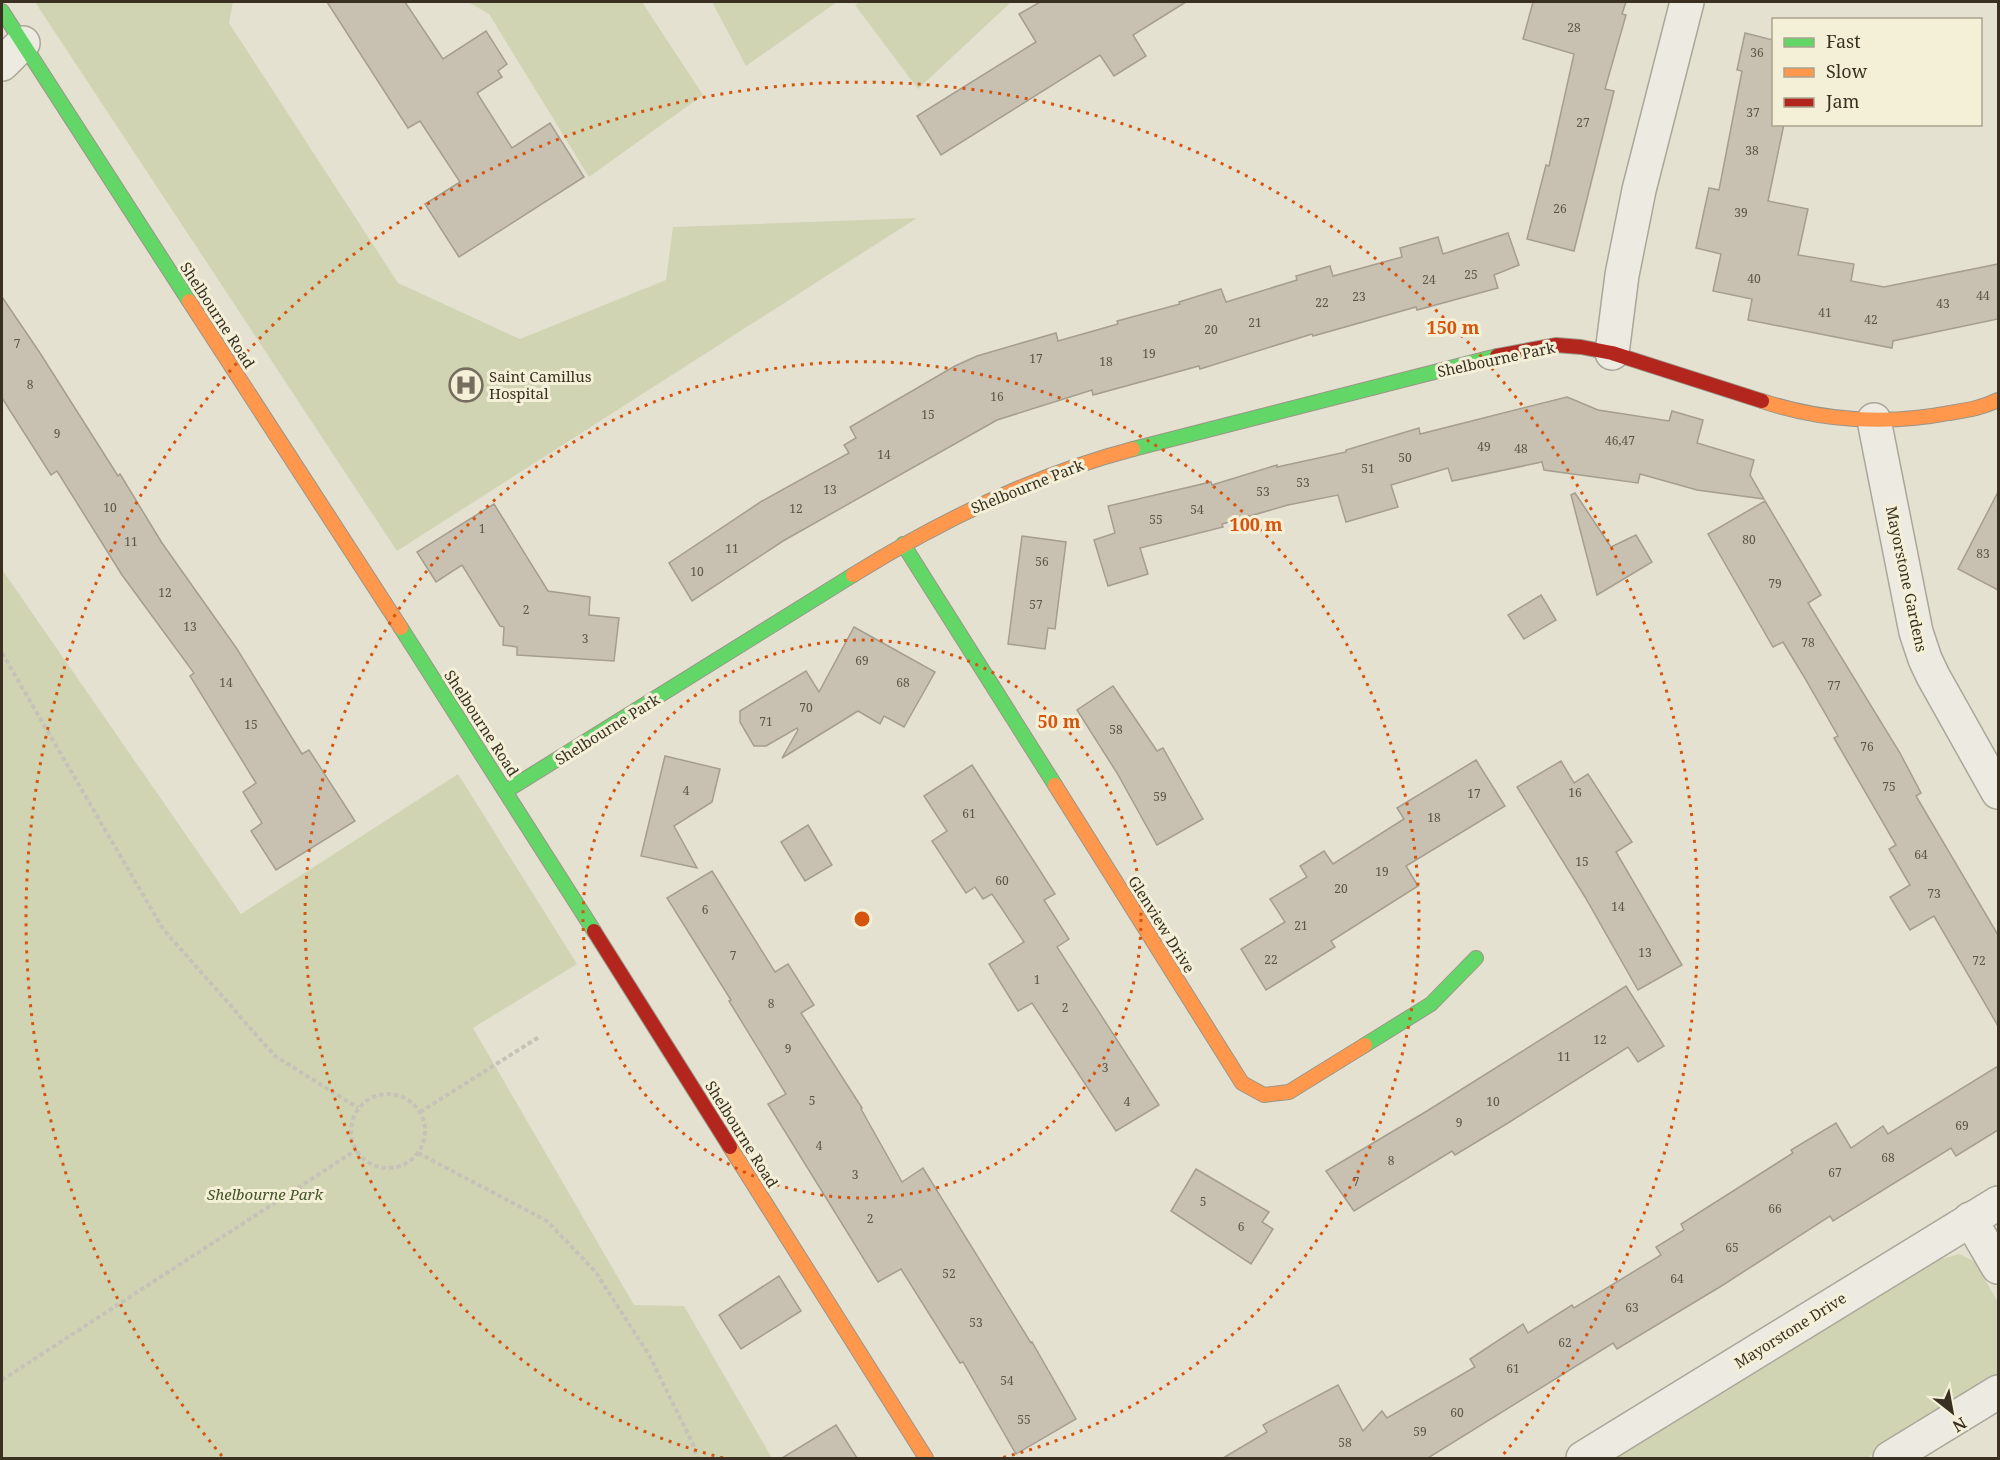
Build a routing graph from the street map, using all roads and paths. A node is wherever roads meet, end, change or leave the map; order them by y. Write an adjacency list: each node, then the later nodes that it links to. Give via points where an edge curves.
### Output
1 (1687, 2): 4 (street, via 1639,190)
2 (2, 11): 3 (street, Shelbourne Road)
3 (12, 54): 9 (street, Shelbourne Road)
4 (1612, 353): 6 (street, Shelbourne Park, via 1798,412); 7 (street, Shelbourne Park, via 1556,345 1528,350 1091,460 966,510)
5 (1998, 400): 6 (street, Shelbourne Park, via 1985,407 1936,416)
6 (1874, 420): 10 (street, Mayorstone Gardens, via 1916,632 1925,659)
7 (903, 544): 9 (street, Shelbourne Park); 11 (street, Glenview Drive, via 1242,1083 1264,1095 1289,1092 1431,1004)
8 (2, 652): 13 (path, via 163,929 275,1056)
9 (506, 791): 23 (street, Shelbourne Road)
10 (1998, 792)
11 (1476, 958)
12 (539, 1037): 14 (path)
13 (358, 1108): 14 (path, via 382,1094 397,1094); 15 (path, via 351,1137)
14 (420, 1112): 16 (path, via 425,1125)
15 (356, 1150): 16 (path, via 366,1161 394,1168); 20 (path)
16 (418, 1153): 22 (path, via 547,1221 595,1271 649,1355)
17 (1998, 1203): 18 (street, Mayorstone Drive)
18 (1970, 1220): 19 (street); 24 (street, Mayorstone Drive)
19 (1998, 1267)
20 (2, 1380)
21 (1998, 1392): 25 (street)
22 (697, 1458)
23 (926, 1458)
24 (1583, 1458)
25 (1890, 1458)

